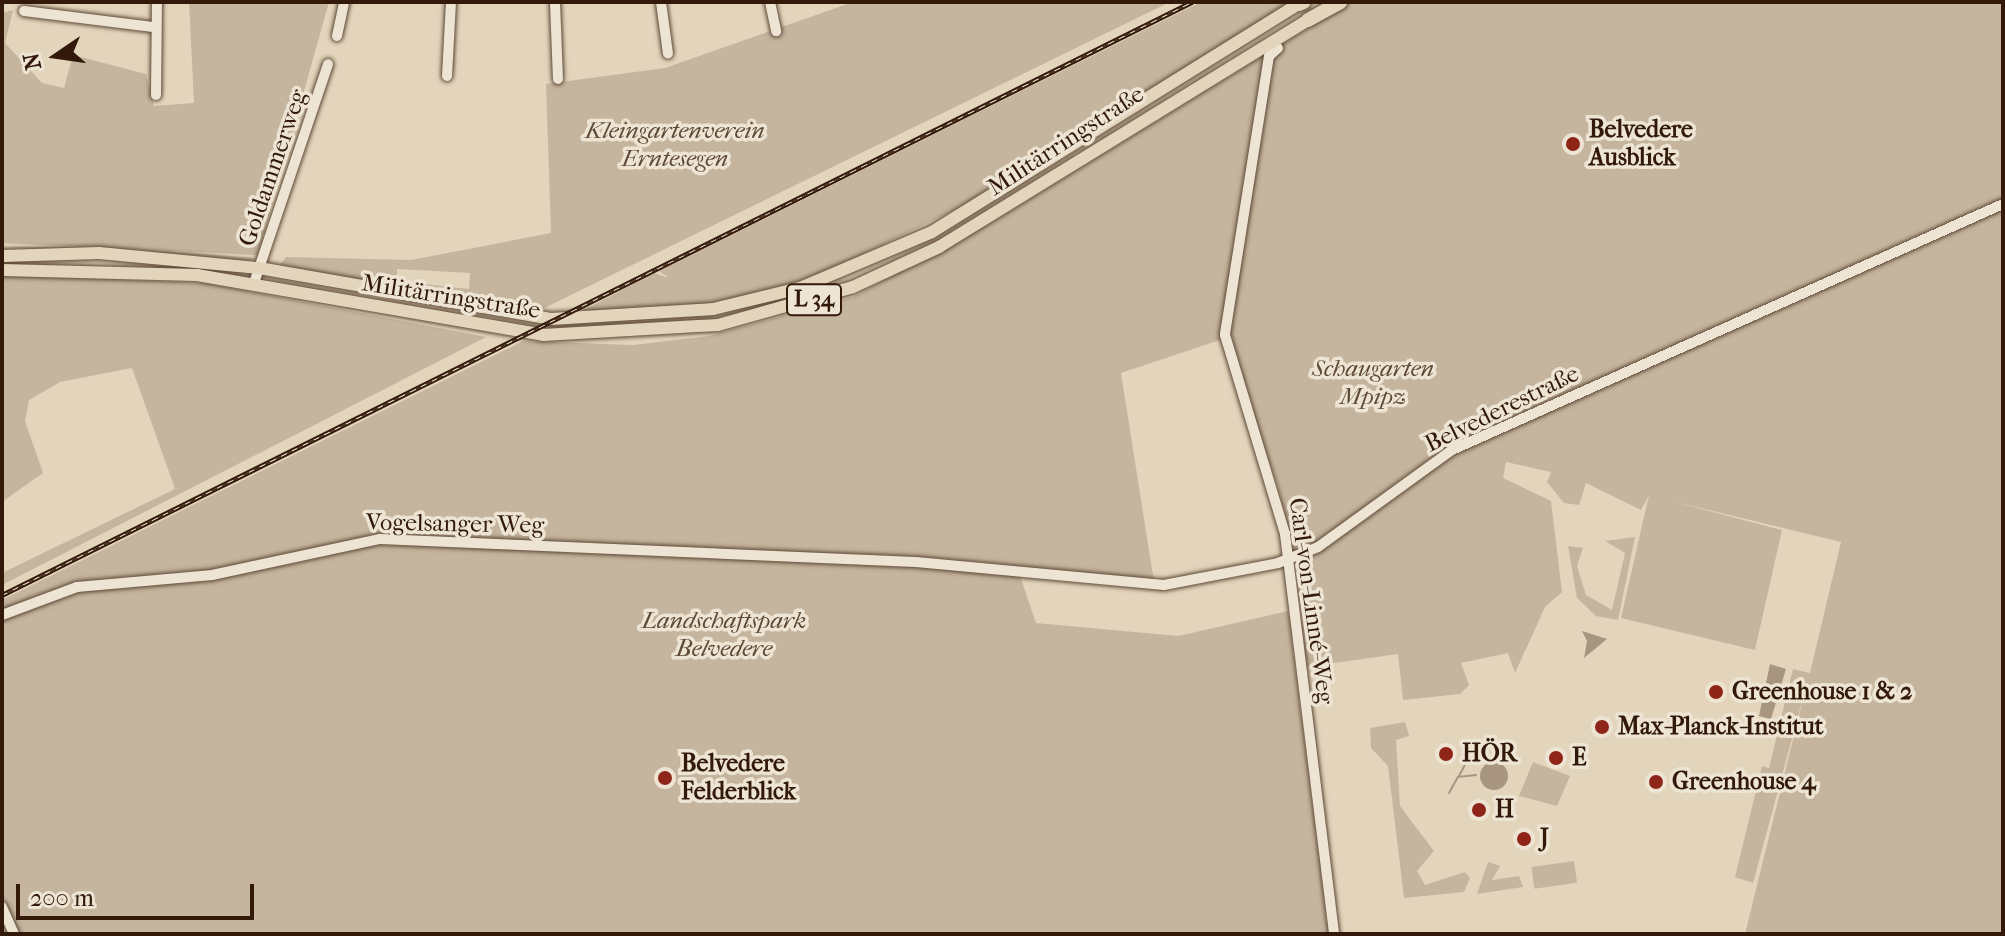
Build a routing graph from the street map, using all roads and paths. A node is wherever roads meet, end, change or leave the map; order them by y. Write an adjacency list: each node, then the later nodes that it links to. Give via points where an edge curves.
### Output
1 (157, 2): 11 (street)
2 (344, 2): 13 (street)
3 (451, 2): 17 (street)
4 (555, 2): 18 (street)
5 (661, 2): 15 (street)
6 (770, 2): 12 (street)
7 (1340, 2): 10 (highway, Militärringstraße / L 34)
8 (1302, 3): 22 (main road, Militärringstraße / L 34, via 932,232 848,271 749,302 656,317 551,319)
9 (24, 11): 11 (street)
10 (1308, 20): 24 (main road, Militärringstraße / L 34, via 939,247 853,287 751,318 657,332 543,335)
11 (153, 27): 19 (street)
12 (776, 31)
13 (337, 36)
14 (1278, 48): 25 (street, Carl-von-Linné-Weg, via 1269,56 1225,335 1276,490)
15 (668, 54)
16 (328, 64): 22 (street, Goldammerweg)
17 (447, 76)
18 (558, 79)
19 (156, 95)
20 (2003, 204): 25 (street, Belvederestraße, via 1452,450)
21 (2, 256): 22 (main road, Militärringstraße / L 34, via 99,253)
22 (259, 268): 24 (street, Goldammerweg)
23 (2, 270): 24 (main road, Militärringstraße / L 34, via 101,268)
24 (254, 283)
25 (1288, 561): 26 (street, Belvederestraße, via 1164,585); 30 (street, Carl-von-Linné-Weg)
26 (916, 562): 27 (street, Vogelsanger Weg, via 380,539 212,575 66,589)
27 (2, 615)
28 (2, 907): 29 (street)
29 (14, 934)
30 (1334, 934)

